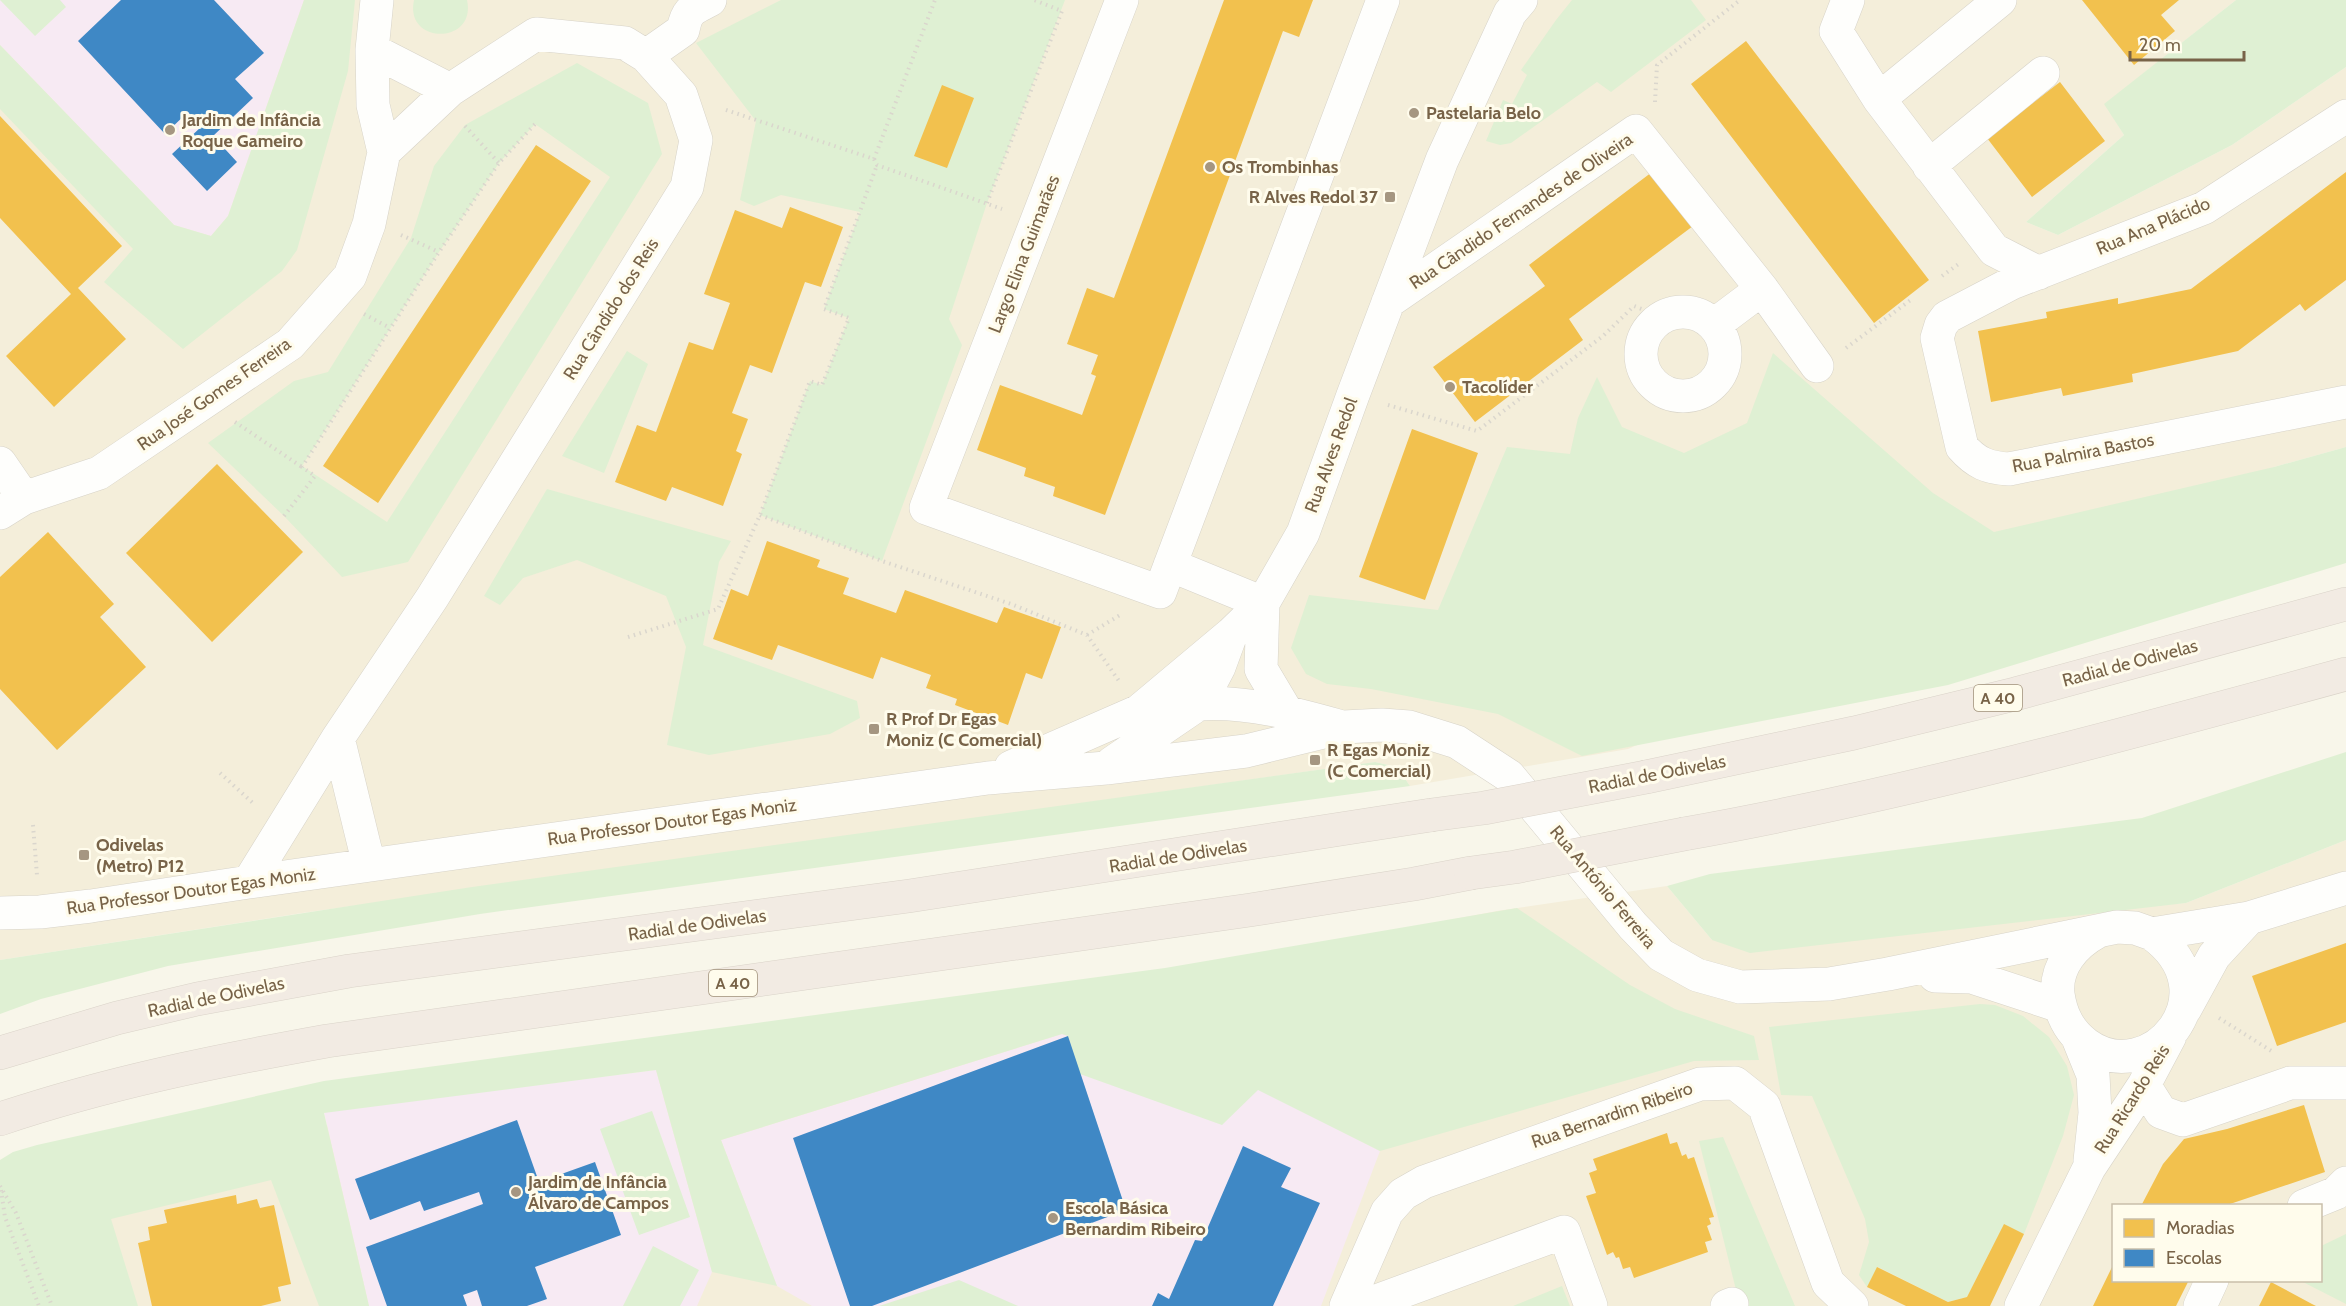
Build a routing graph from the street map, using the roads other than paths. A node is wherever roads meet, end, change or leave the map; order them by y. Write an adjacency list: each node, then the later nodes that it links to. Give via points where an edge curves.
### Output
1 (377, 0): 8 (street, Rua José Gomes Ferreira)
2 (710, 0): 9 (street, via 692,9 686,15 683,30)
3 (1122, 0): 25 (street, Largo Elina Guimarães, via 926,508 1160,592)
4 (1383, 0): 25 (street)
5 (1848, 0): 12 (street, via 1836,31)
6 (2000, 0): 12 (street)
7 (1513, 4): 19 (street, Rua Alves Redol, via 1443,160)
8 (372, 50): 11 (street); 14 (street, Rua José Gomes Ferreira, via 373,105)
9 (646, 56): 11 (street, Rua Cândido dos Reis, via 625,44 536,34); 34 (street, Rua Cândido dos Reis, via 681,95 696,140 687,187 432,598)
10 (2043, 73): 15 (street)
11 (450, 90): 14 (street, Rua Cândido dos Reis)
12 (1879, 99): 15 (street)
13 (2346, 117): 17 (street, Rua Ana Plácido, via 2204,208)
14 (384, 152): 24 (street, Rua José Gomes Ferreira, via 369,224 350,276 291,344 99,474)
15 (1929, 166): 16 (street)
16 (1991, 246): 17 (street); 17 (street, via 1996,260)
17 (2015, 282): 22 (street, Rua Palmira Bastos, via 1947,317 1937,338 1962,447 1990,468 2009,469)
18 (1762, 289): 19 (street, Rua Cândido Fernandes de Oliveira, via 1636,131); 20 (street); 21 (street, Rua Cândido Fernandes de Oliveira)
19 (1388, 302): 26 (street, Rua Alves Redol, via 1303,533)
20 (1714, 325): 20 (street, via 1722,336 1724,364 1709,387 1683,396 1670,394 1648,378 1642,365 1644,337 1662,317 1689,312)
21 (1817, 366)
22 (2346, 402)
23 (0, 463): 24 (street)
24 (12, 505)
25 (1170, 565): 26 (street)
26 (1263, 603): 28 (street, Rua Alves Redol); 32 (street, via 1261,669)
27 (2346, 604): 49 (highway, Radial de Odivelas / A 40, bridge, via 1969,705 1646,777 1484,808 909,896 349,971 197,999)
28 (1231, 634): 30 (street); 31 (street, Rua Alves Redol)
29 (2346, 674): 52 (highway, A 40, bridge, via 1956,775 1748,822 1515,867 1239,912 327,1041 117,1083)
30 (1200, 704): 31 (street); 32 (street); 35 (street, via 1214,731); 36 (street)
31 (1139, 711): 37 (street, Rua Alves Redol)
32 (1286, 711): 33 (street)
33 (1344, 728): 35 (street, Rua Professor Doutor Egas Moniz); 45 (street, Rua António Ferreira, via 1409,727 1457,742 1509,776 1632,926 1661,955 1697,975 1752,987 1829,984)
34 (338, 738): 38 (street); 39 (street, Rua Cândido dos Reis)
35 (1246, 751): 36 (street, Rua Professor Doutor Egas Moniz)
36 (1106, 768): 37 (street, Rua Professor Doutor Egas Moniz)
37 (988, 778): 38 (street, Rua Professor Doutor Egas Moniz)
38 (369, 865): 39 (street, Rua Professor Doutor Egas Moniz)
39 (249, 882): 41 (street, Rua Professor Doutor Egas Moniz, via 91,906)
40 (2346, 888): 42 (street, Rua António Ferreira)
41 (0, 913)
42 (2249, 918): 44 (street, Rua António Ferreira); 47 (street, via 2214,956)
43 (2099, 932): 44 (street, Rua António Ferreira, via 2117,927); 45 (street, Rua António Ferreira); 46 (street, via 2083,940 2066,962 2058,988)
44 (2152, 934): 47 (street, via 2167,945 2185,977 2187,995)
45 (1888, 974): 46 (street, Rua António Ferreira, via 1972,977)
46 (2060, 1006): 48 (street, via 2066,1023)
47 (2182, 1014): 48 (street, via 2161,1042 2146,1052 2109,1055); 51 (street, Rua Ricardo Reis)
48 (2078, 1038): 53 (street, Rua Ricardo Reis, via 2093,1075 2095,1113)
49 (0, 1053)
50 (2346, 1083): 51 (street, via 2290,1083 2184,1120 2161,1112)
51 (2144, 1085): 53 (street, Rua Ricardo Reis)
52 (0, 1119)
53 (2089, 1168): 61 (street, Rua Ricardo Reis)
54 (2346, 1183): 55 (street, via 2336,1193)
55 (2309, 1204)
56 (2212, 1282): 62 (street)
57 (1346, 1306): 60 (street, Rua Bernardim Ribeiro, via 1387,1212 1403,1194 1424,1182 1700,1084 1736,1083 1764,1106 1828,1283)
58 (1363, 1306): 59 (street, via 1564,1232)
59 (1591, 1306)
60 (1852, 1306)
61 (2021, 1306)
62 (2200, 1306)

